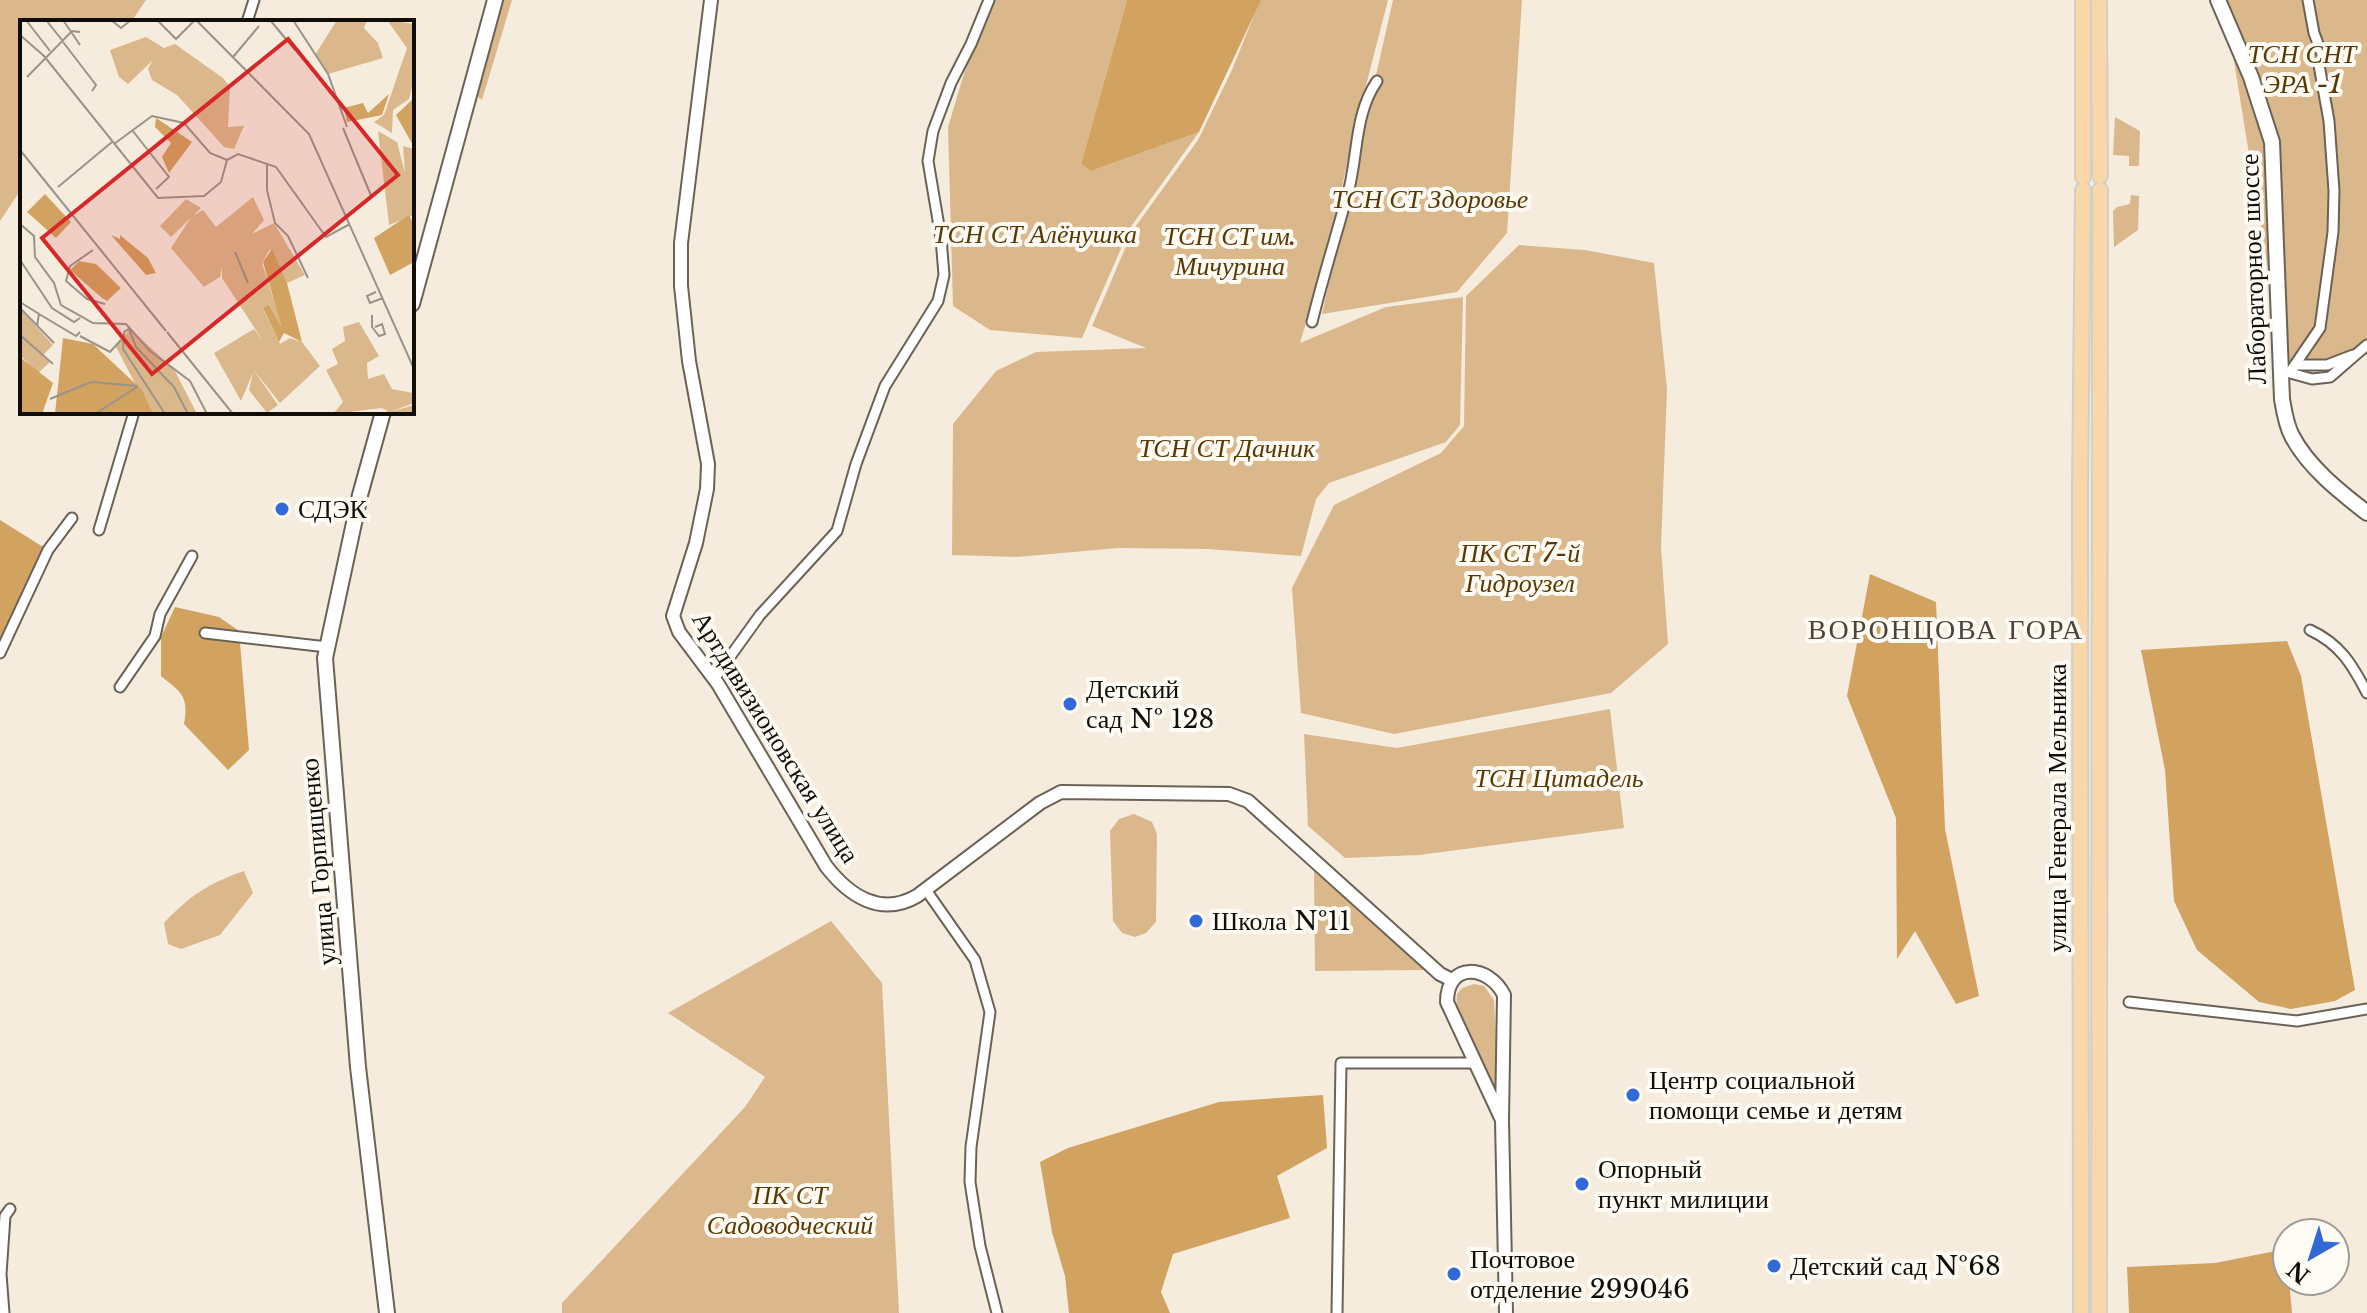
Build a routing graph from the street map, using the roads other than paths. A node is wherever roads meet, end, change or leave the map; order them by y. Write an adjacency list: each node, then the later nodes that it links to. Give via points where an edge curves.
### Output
1 (254, 0): 9 (street)
2 (495, 0): 15 (main road)
3 (711, 0): 31 (street, Артдивизионовская улица, via 681,243 689,361 708,464 696,543 673,616)
4 (989, 0): 31 (street, via 933,131 928,161 944,275 938,301 885,386 837,531 760,615)
5 (2083, 0): 11 (main road, улица Генерала Мельника)
6 (2099, 0): 12 (main road, улица Генерала Мельника)
7 (2218, 0): 18 (main road, Лабораторное шоссе, via 2272,142)
8 (2308, 0): 18 (street, via 2323,57 2319,65 2330,135 2333,232 2320,328)
9 (248, 20)
10 (1377, 81): 16 (street, via 1368,93 1354,142 1351,178)
11 (2083, 176): 12 (main road, via 2092,167); 13 (main road, улица Генерала Мельника)
12 (2100, 176): 14 (main road, улица Генерала Мельника)
13 (2083, 206): 14 (main road, via 2092,199); 28 (main road, улица Генерала Мельника)
14 (2100, 207): 29 (main road, улица Генерала Мельника)
15 (414, 297)
16 (1312, 322)
17 (2363, 349): 18 (street, via 2330,377)
18 (2289, 370): 21 (main road, Лабораторное шоссе, via 2282,399 2292,437 2334,487)
19 (133, 414): 23 (street)
20 (382, 414): 27 (main road, улица Горпищенко)
21 (2367, 513)
22 (72, 518): 30 (street, via 48,550)
23 (99, 530)
24 (192, 556): 32 (street, via 160,614 155,636)
25 (2310, 630): 33 (street, via 2330,639)
26 (205, 633): 27 (street)
27 (327, 647): 42 (main road, улица Горпищенко, via 357,1051)
28 (2081, 651): 29 (main road); 46 (main road, улица Генерала Мельника)
29 (2099, 651): 47 (main road, улица Генерала Мельника)
30 (0, 653)
31 (714, 679): 34 (street, Артдивизионовская улица, via 835,878 859,896 888,906)
32 (120, 687)
33 (2367, 693)
34 (926, 890): 35 (street, via 1061,792 1229,794 1248,801); 43 (street, via 975,960 990,1012 970,1182)
35 (1452, 980): 38 (street, via 1447,1002); 39 (street, via 1463,973 1479,973 1492,978 1504,995)
36 (2129, 1002): 37 (street, via 2297,1021)
37 (2367, 1009)
38 (1474, 1063): 39 (street); 44 (street, via 1341,1063)
39 (1502, 1120): 45 (street)
40 (10, 1209): 41 (street, via 1,1274)
41 (4, 1313)
42 (387, 1313)
43 (997, 1313)
44 (1337, 1313)
45 (1506, 1313)
46 (2081, 1313)
47 (2099, 1313)

